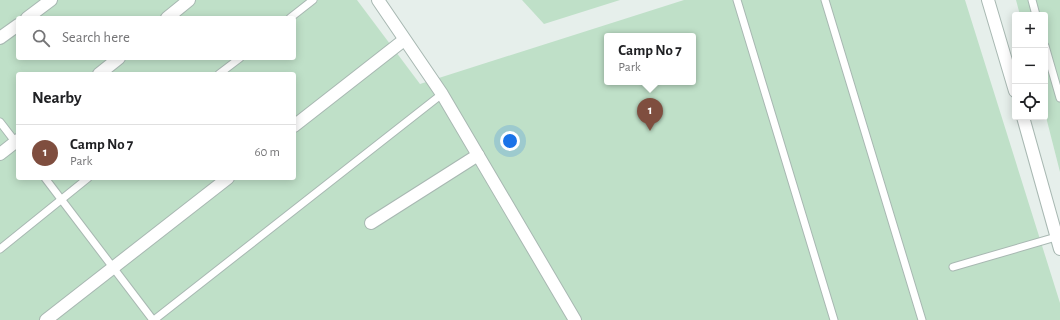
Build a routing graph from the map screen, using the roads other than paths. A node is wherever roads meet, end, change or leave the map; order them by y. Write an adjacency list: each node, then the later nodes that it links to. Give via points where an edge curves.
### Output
1 (51, 0): 10 (street)
2 (189, 0): 11 (street)
3 (313, 0): 12 (lane)
4 (378, 0): 15 (street)
5 (737, 0): 44 (lane)
6 (825, 0): 45 (lane)
7 (988, 0): 21 (street)
8 (1032, 0): 9 (lane)
9 (1035, 12)
10 (30, 16)
11 (169, 16)
12 (293, 16)
13 (16, 26): 14 (street)
14 (0, 38)
15 (404, 40): 22 (street); 26 (street)
16 (1046, 48): 23 (lane)
17 (116, 60): 19 (street)
18 (237, 60): 20 (lane)
19 (101, 72)
20 (222, 72)
21 (1013, 84)
22 (442, 94): 30 (street); 43 (lane)
23 (1060, 98)
24 (1024, 120): 36 (street)
25 (0, 122): 27 (lane)
26 (296, 124)
27 (16, 141)
28 (16, 143): 29 (street)
29 (0, 154)
30 (478, 155): 35 (street); 41 (street)
31 (47, 180): 34 (lane)
32 (86, 180): 34 (lane)
33 (225, 180): 40 (street)
34 (62, 199): 37 (lane); 40 (lane)
35 (371, 223)
36 (1056, 237): 38 (street); 39 (lane)
37 (0, 249)
38 (1060, 249)
39 (953, 267)
40 (114, 268): 42 (street); 43 (lane)
41 (573, 319)
42 (46, 320)
43 (153, 320)
44 (834, 320)
45 (922, 320)

